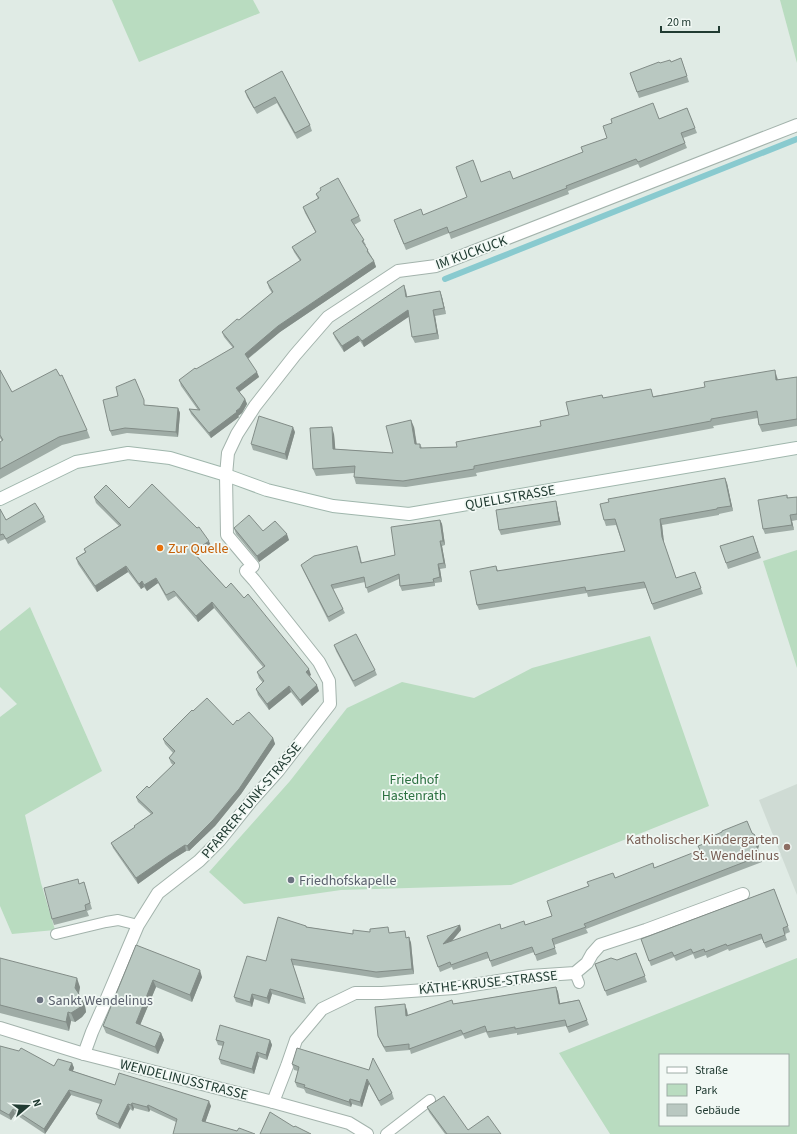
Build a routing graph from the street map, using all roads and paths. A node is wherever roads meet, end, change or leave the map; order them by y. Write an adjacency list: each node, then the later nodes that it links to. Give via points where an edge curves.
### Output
1 (797, 125): 3 (street, IM KUCKUCK, via 436,266 398,271 328,317 295,354 237,434 228,454)
2 (797, 448): 3 (street, QUELLSTRASSE, via 409,514 333,506 267,490)
3 (226, 475): 4 (street, QUELLSTRASSE, via 170,458 128,453 76,462); 6 (street, PFARRER-FUNK-STRASSE, via 227,535 253,566 246,571 320,662 329,681 330,704 220,840 199,861 158,893)
4 (0, 499)
5 (743, 894): 11 (street, KÄTHE-KRUSE-STRASSE, via 600,945 577,978 530,976 454,988 355,993 322,1009 296,1040)
6 (138, 925): 7 (lane, via 118,920); 9 (street, PFARRER-FUNK-STRASSE)
7 (56, 934)
8 (0, 1028): 9 (street, WENDELINUSSTRASSE)
9 (84, 1054): 11 (street, WENDELINUSSTRASSE)
10 (430, 1100): 13 (lane)
11 (273, 1102): 12 (street, WENDELINUSSTRASSE, via 348,1123)
12 (367, 1134)
13 (386, 1134)

